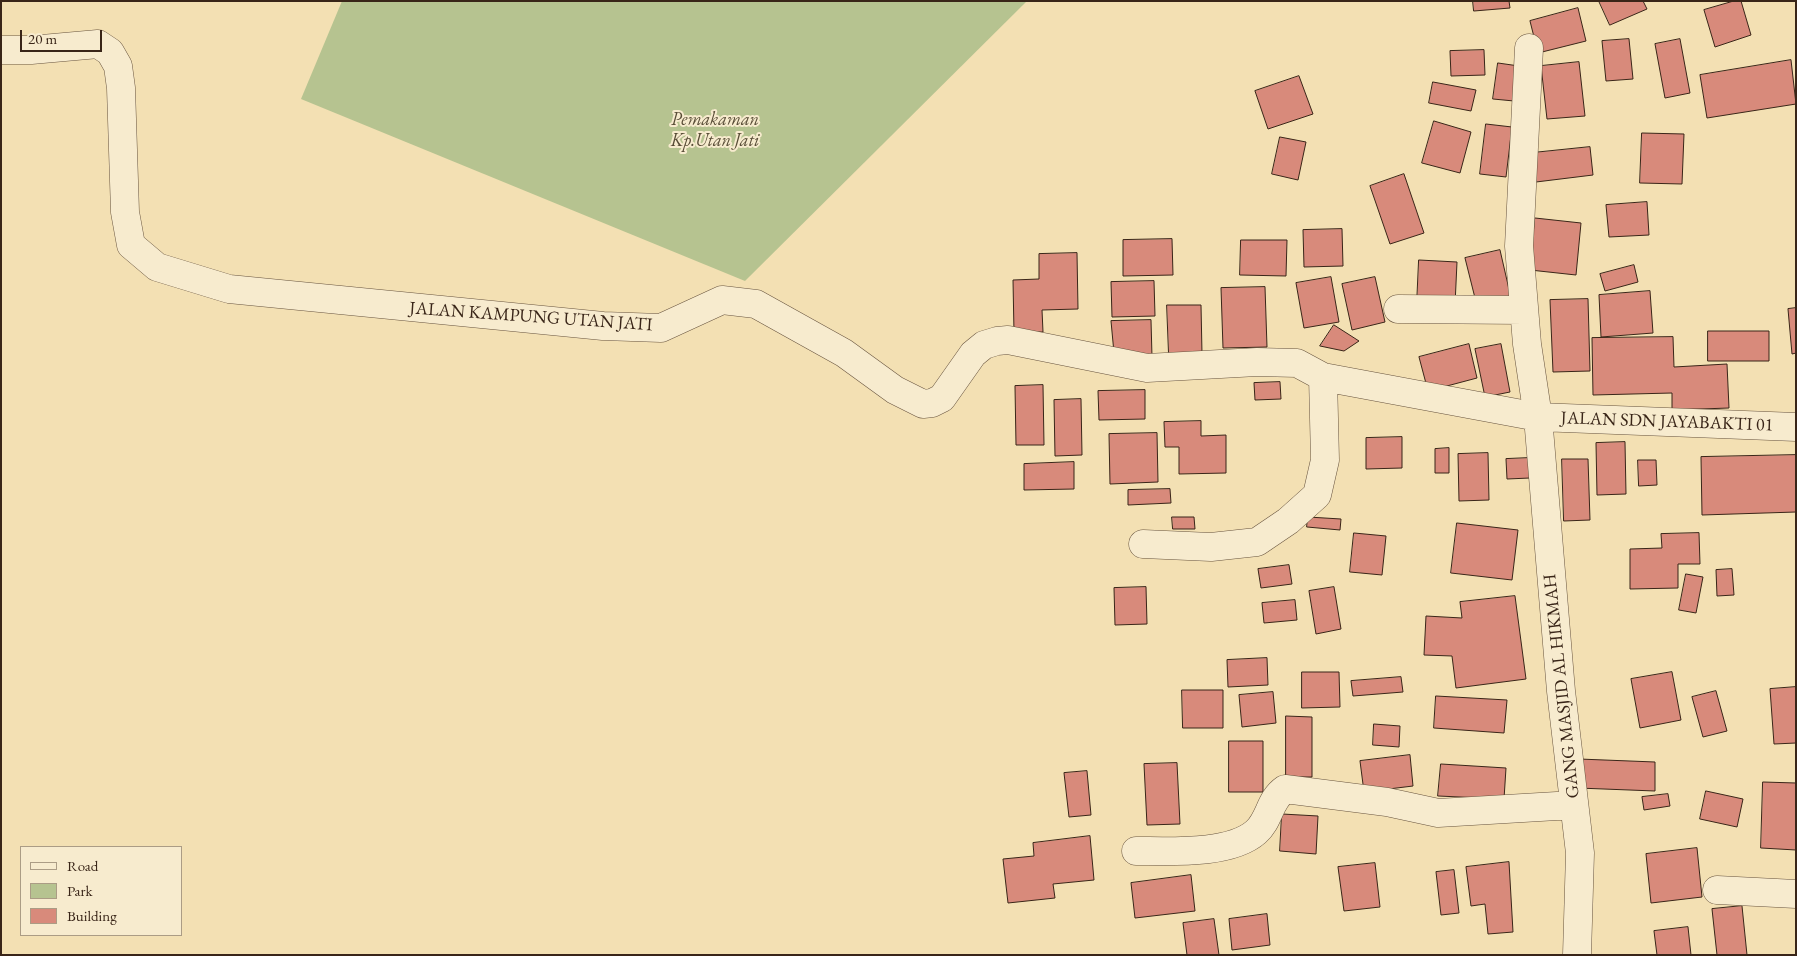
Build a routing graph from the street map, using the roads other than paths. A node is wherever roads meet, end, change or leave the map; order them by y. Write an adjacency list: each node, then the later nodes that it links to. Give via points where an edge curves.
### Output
1 (1529, 48): 4 (street, GANG MASJID AL HIKMAH, via 1519,246)
2 (1, 50): 5 (street, JALAN KAMPUNG UTAN JATI, via 98,44 110,52 118,66 121,88 125,212 131,245 157,267 229,289 603,326 661,328 722,300 731,299 756,304 844,353 895,390 923,404 942,398 973,354 984,345 1008,340 1147,368 1297,363)
3 (1398, 309): 4 (street)
4 (1524, 310): 6 (street, GANG MASJID AL HIKMAH)
5 (1323, 377): 6 (street, JALAN KAMPUNG UTAN JATI); 8 (street, via 1325,460 1317,495 1288,521 1257,542 1211,547)
6 (1538, 417): 7 (street, JALAN SDN JAYABAKTI 01); 9 (street, GANG MASJID AL HIKMAH)
7 (1796, 426)
8 (1143, 544)
9 (1574, 805): 10 (street, via 1438,813 1387,802 1285,789 1277,795 1256,833 1230,846 1192,851); 13 (street, GANG MASJID AL HIKMAH, via 1580,853)
10 (1136, 851)
11 (1717, 890): 12 (street)
12 (1796, 894)
13 (1577, 955)

